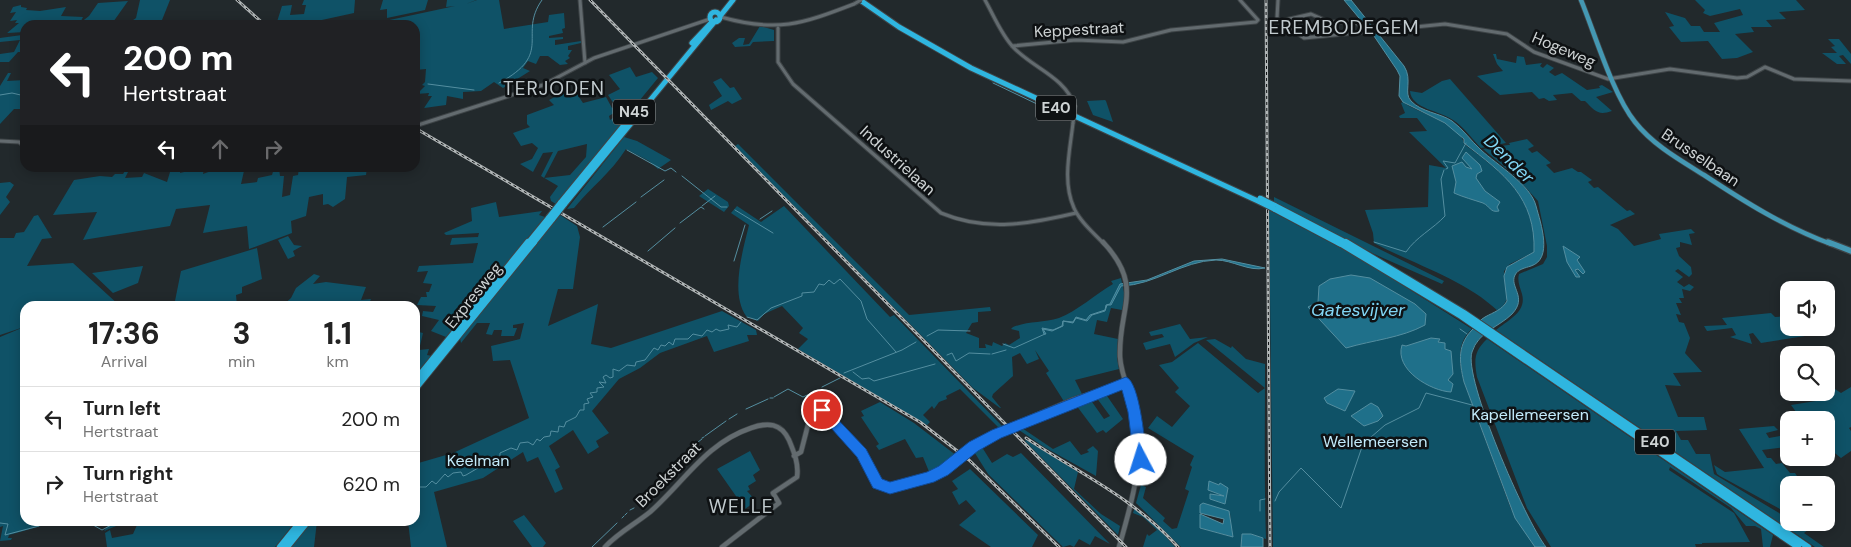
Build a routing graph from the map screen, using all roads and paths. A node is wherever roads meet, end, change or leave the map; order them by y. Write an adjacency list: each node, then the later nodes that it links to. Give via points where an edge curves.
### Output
1 (580, 0): 16 (street)
2 (728, 0): 11 (highway, N45)
3 (733, 0): 11 (highway, N45)
4 (860, 0): 10 (street, bridge); 22 (highway, E40, via 899,27 971,68)
5 (866, 0): 22 (highway, E40, via 926,39 976,66)
6 (985, 0): 15 (street)
7 (1240, 0): 15 (street, Keppestraat, via 1258,20 1256,22 1165,30 1123,42 1076,40)
8 (1278, 0): 12 (street, Hogeweg, via 1277,18)
9 (1581, 0): 17 (main road, Brusselbaan)
10 (854, 4): 13 (street, via 798,25)
11 (716, 18): 13 (street); 16 (street); 24 (highway, N45, bridge)
12 (1281, 21): 14 (street, Hogeweg, via 1304,38); 14 (street, via 1301,14 1321,15 1329,22 1356,22)
13 (778, 28): 23 (street, Industrielaan, via 777,55 783,72 938,211 959,221 984,226)
14 (1366, 31): 17 (street, Hogeweg, via 1445,24 1500,33 1534,52 1601,78)
15 (1014, 46): 23 (street, bridge, via 1067,89 1075,106 1067,182)
16 (585, 63): 19 (street, via 548,83)
17 (1613, 79): 18 (street, via 1668,69 1737,78 1747,77 1765,67 1794,79); 25 (main road, Brusselbaan, via 1634,121 1666,151 1768,216)
18 (1851, 81)
19 (420, 125)
20 (0, 141): 21 (street)
21 (20, 143)
22 (1260, 200): 26 (highway, E40, bridge, via 1366,255)
23 (1077, 215): 28 (street, via 1110,249 1127,284 1120,355)
24 (551, 218): 27 (highway, Expresweg / N45); 29 (highway, Expresweg / N45)
25 (1851, 251)
26 (1499, 339): 38 (highway, E40); 39 (highway, E40)
27 (420, 375)
28 (1126, 382): 30 (street, via 996,434 973,446 944,470 892,488 881,487 864,458 820,408 809,421 801,452); 37 (street, via 1138,433 1141,466)
29 (420, 383)
30 (794, 456): 35 (street, Broekstraat, via 785,433 777,424 741,430 698,459 655,507); 36 (street, via 798,473 794,480 773,493 779,503)
31 (297, 526): 33 (highway)
32 (304, 526): 34 (highway)
33 (280, 547)
34 (287, 547)
35 (605, 547)
36 (722, 547)
37 (1119, 547)
38 (1798, 547)
39 (1808, 547)

